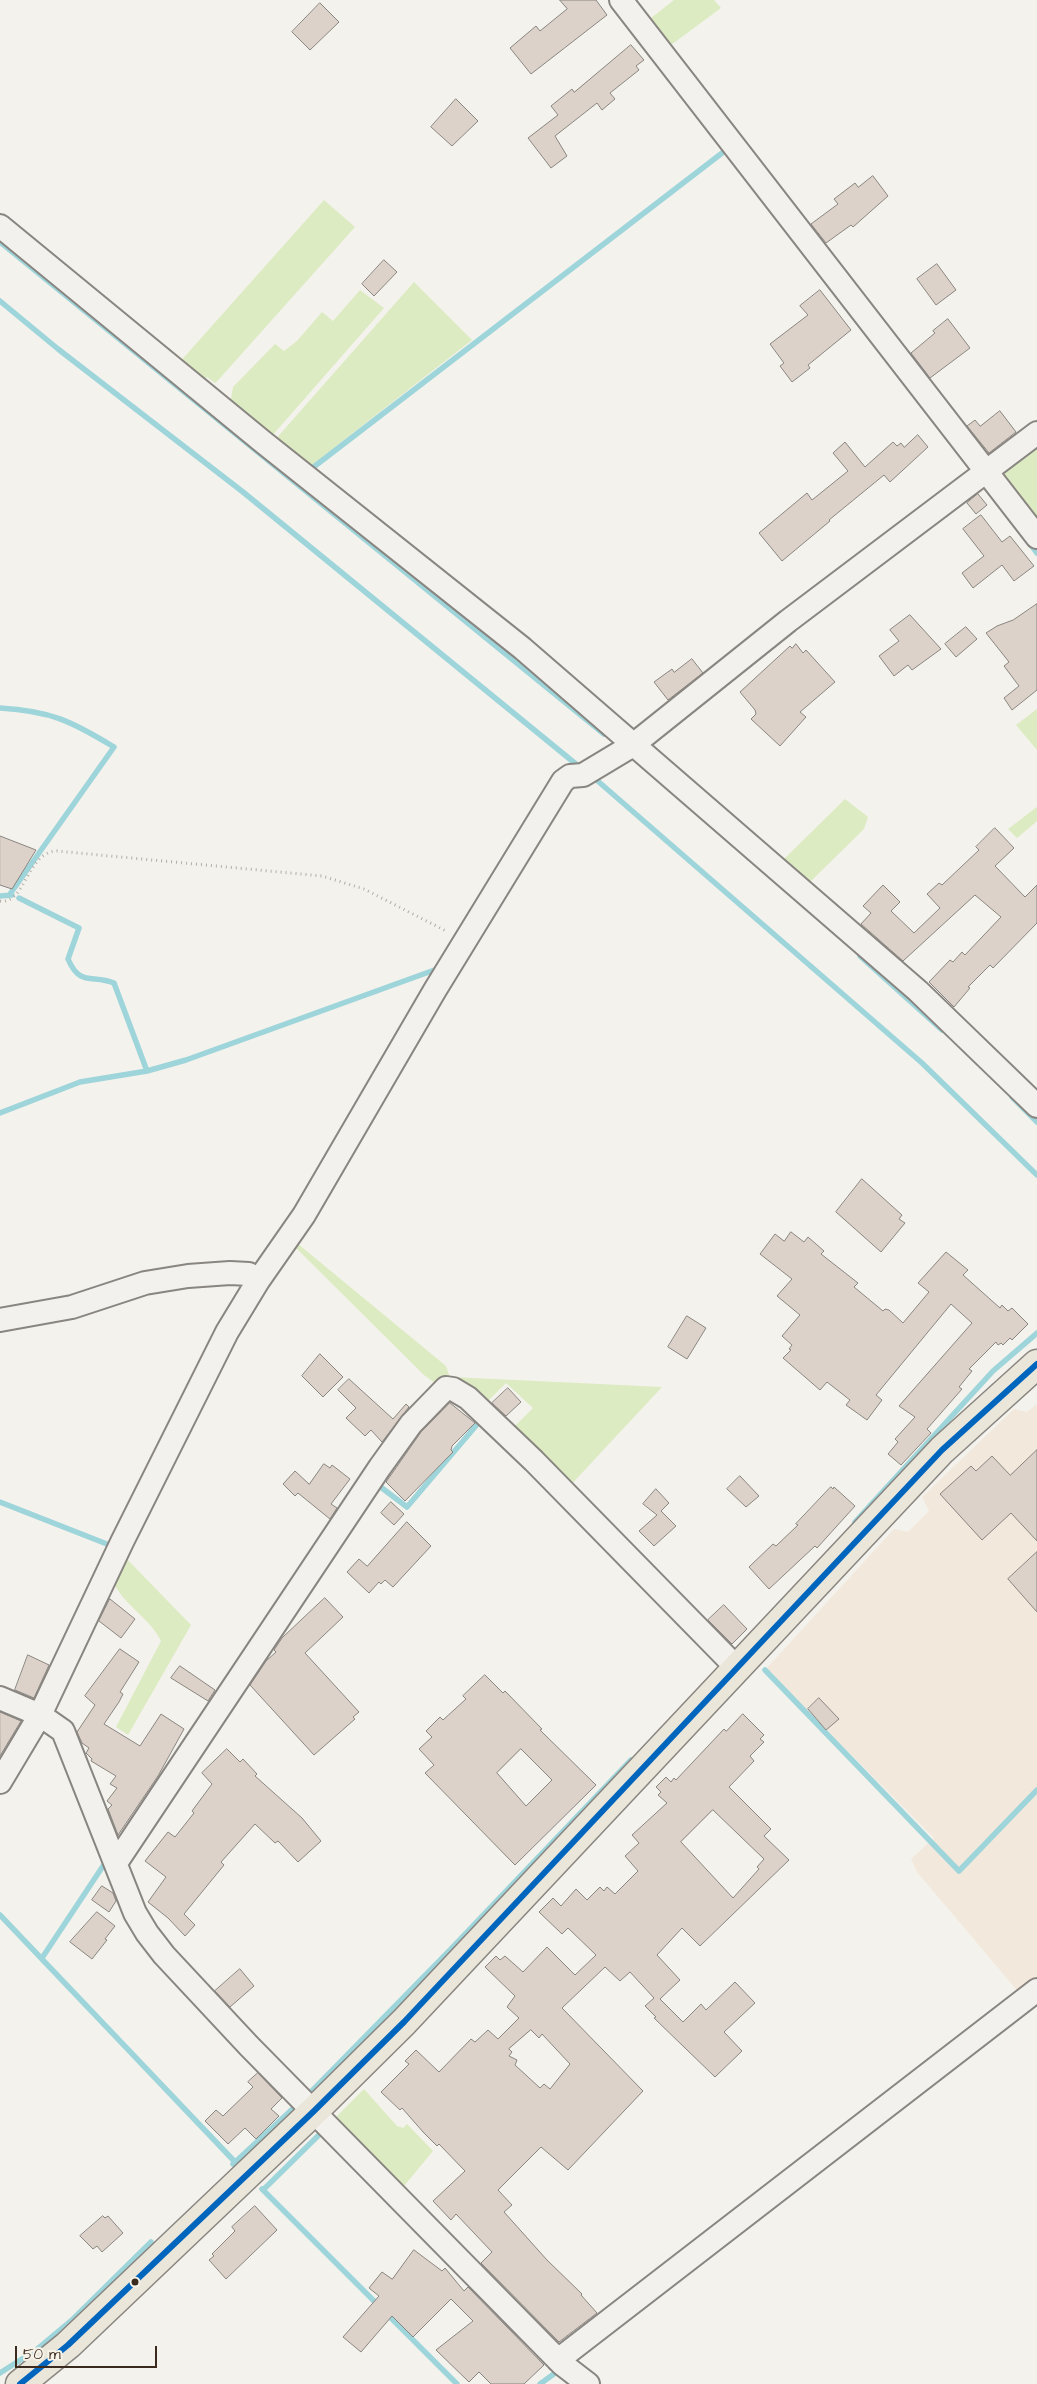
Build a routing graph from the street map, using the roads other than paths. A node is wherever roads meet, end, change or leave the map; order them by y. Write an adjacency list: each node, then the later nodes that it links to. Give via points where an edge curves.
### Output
1 (621, 0): 4 (street)
2 (0, 226): 6 (street, via 263,442 522,648)
3 (1037, 433): 4 (street)
4 (982, 475): 5 (street); 6 (street, via 788,621)
5 (1037, 537)
6 (634, 746): 7 (street, via 918,991); 8 (street, via 586,773 563,781 435,990 304,1215)
7 (1037, 1106)
8 (254, 1277): 9 (street, via 230,1273 145,1283 72,1307); 13 (street)
9 (0, 1320)
10 (1037, 1364): 11 (main road, via 942,1450)
11 (731, 1662): 15 (street, via 527,1454 468,1398 446,1388 411,1424 380,1467); 17 (main road, via 404,2022)
12 (0, 1698): 13 (street)
13 (37, 1714): 14 (street); 15 (street, via 63,1731)
14 (0, 1782)
15 (113, 1856): 17 (street, via 135,1912 153,1940 249,2046)
16 (1037, 1990): 18 (street)
17 (307, 2103): 18 (street); 19 (main road, via 68,2346)
18 (562, 2364): 20 (street)
19 (20, 2384)
20 (588, 2384)

